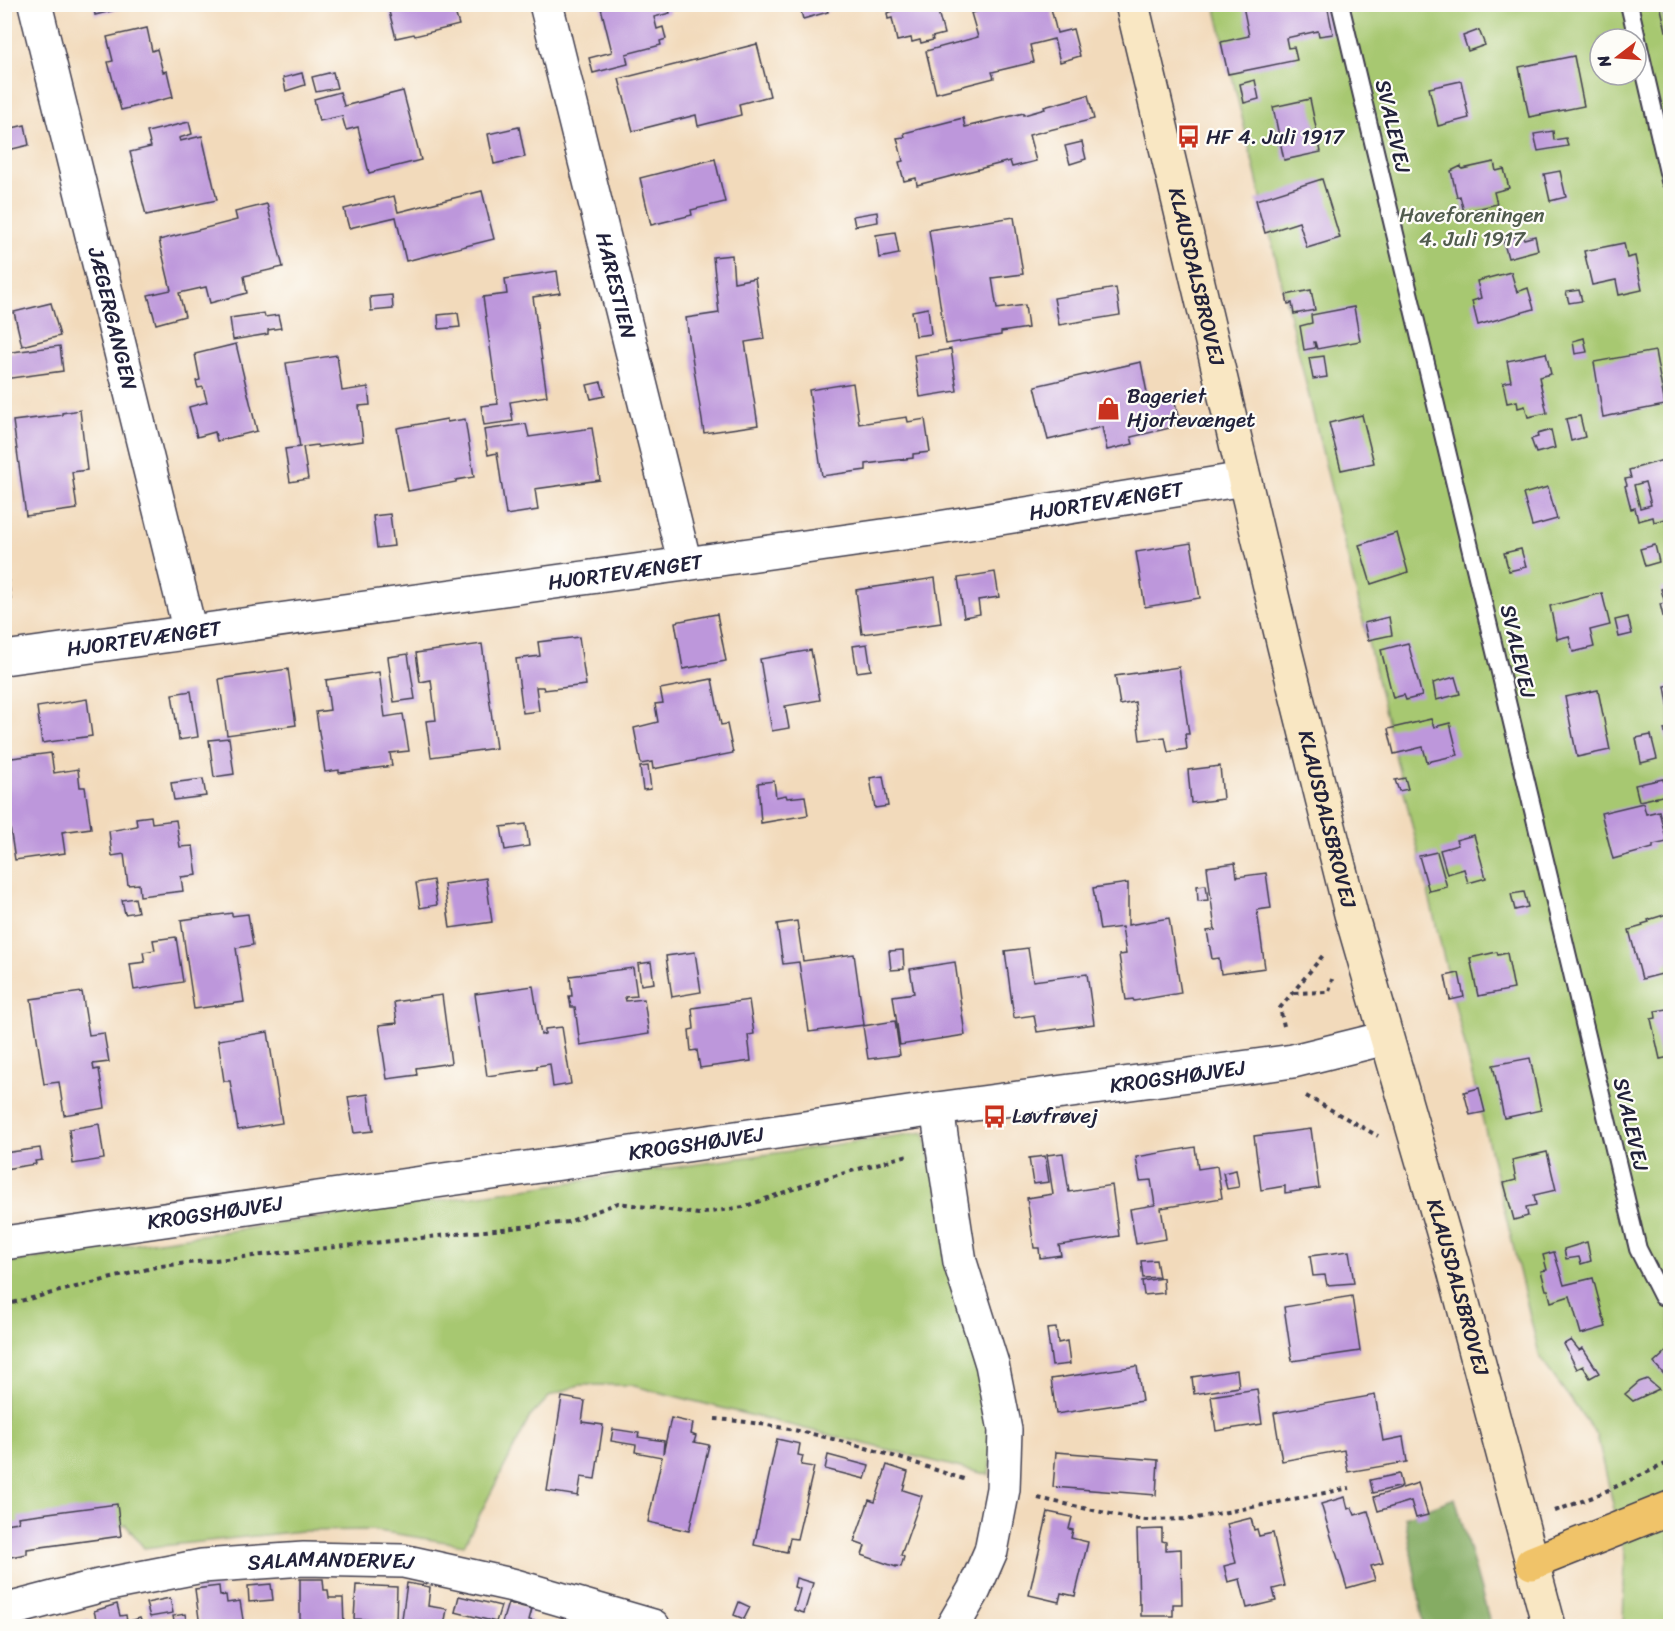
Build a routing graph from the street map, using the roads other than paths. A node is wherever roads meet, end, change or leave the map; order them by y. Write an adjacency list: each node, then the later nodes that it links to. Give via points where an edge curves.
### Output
1 (35, 4): 9 (street, JÆGERGANGEN)
2 (546, 4): 8 (street, HARESTIEN)
3 (1132, 4): 7 (street, KLAUSDALSBROVEJ)
4 (1340, 4): 14 (lane, SVALEVEJ, via 1638,1249 1662,1296)
5 (1629, 4): 6 (lane)
6 (1671, 181)
7 (1244, 479): 8 (street, HJORTEVÆNGET); 11 (street, KLAUSDALSBROVEJ, via 1345,891)
8 (685, 564): 9 (street, HJORTEVÆNGET)
9 (190, 632): 10 (street, HJORTEVÆNGET)
10 (4, 658)
11 (1386, 1038): 12 (street, KROGSHØJVEJ, via 1293,1061); 16 (street, KLAUSDALSBROVEJ, via 1454,1270)
12 (937, 1109): 13 (street, KROGSHØJVEJ); 19 (street, via 960,1262 992,1364 1005,1430 1003,1489 991,1551)
13 (4, 1243)
14 (1671, 1295)
15 (1671, 1508): 16 (highway)
16 (1532, 1563): 20 (street, KLAUSDALSBROVEJ)
17 (4, 1611): 18 (street, SALAMANDERVEJ, via 99,1586 202,1566 337,1559 414,1563 512,1585)
18 (653, 1626)
19 (953, 1626)
20 (1549, 1626)

